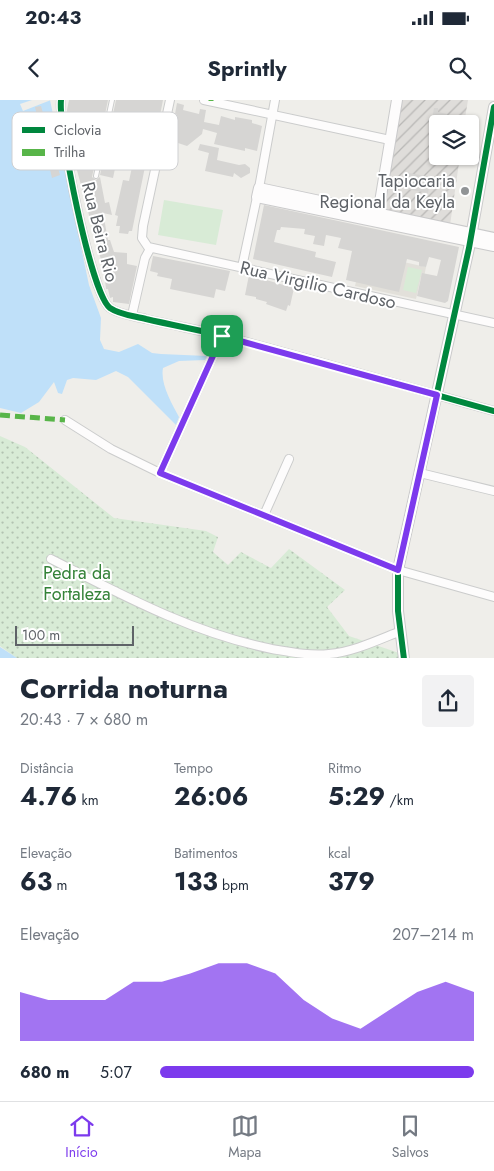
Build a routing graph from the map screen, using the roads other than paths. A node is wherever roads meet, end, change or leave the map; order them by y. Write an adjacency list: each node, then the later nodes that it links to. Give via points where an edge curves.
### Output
1 (204, 100): 5 (street)
2 (275, 100): 5 (street)
3 (397, 100): 6 (street)
4 (494, 107): 13 (street)
5 (272, 115): 6 (street); 11 (street)
6 (390, 140): 12 (street)
7 (71, 170): 19 (street, Rua Beira Rio, via 99,292 110,308)
8 (97, 170): 10 (lane)
9 (155, 170): 15 (street, via 143,226)
10 (96, 176)
11 (258, 192): 12 (street); 17 (street)
12 (377, 218): 13 (street)
13 (471, 238): 14 (street); 16 (street); 18 (street)
14 (494, 238)
15 (147, 246): 17 (street, Rua Virgilio Cardoso); 19 (street)
16 (494, 246)
17 (242, 267): 18 (street, Rua Virgilio Cardoso)
18 (454, 315): 20 (street, Rua Virgilio Cardoso); 22 (street)
19 (132, 316): 21 (street)
20 (494, 323)
21 (222, 336): 22 (street); 26 (street)
22 (437, 395): 23 (street); 27 (street)
23 (494, 411)
24 (65, 420): 26 (street, via 111,449)
25 (289, 459): 29 (street)
26 (160, 473): 29 (street)
27 (420, 473): 28 (street); 31 (street)
28 (494, 491)
29 (264, 515): 31 (street)
30 (50, 559): 33 (street, via 157,613 255,645 328,655)
31 (398, 570): 32 (street); 33 (street)
32 (494, 597)
33 (401, 631): 34 (street)
34 (404, 658)

